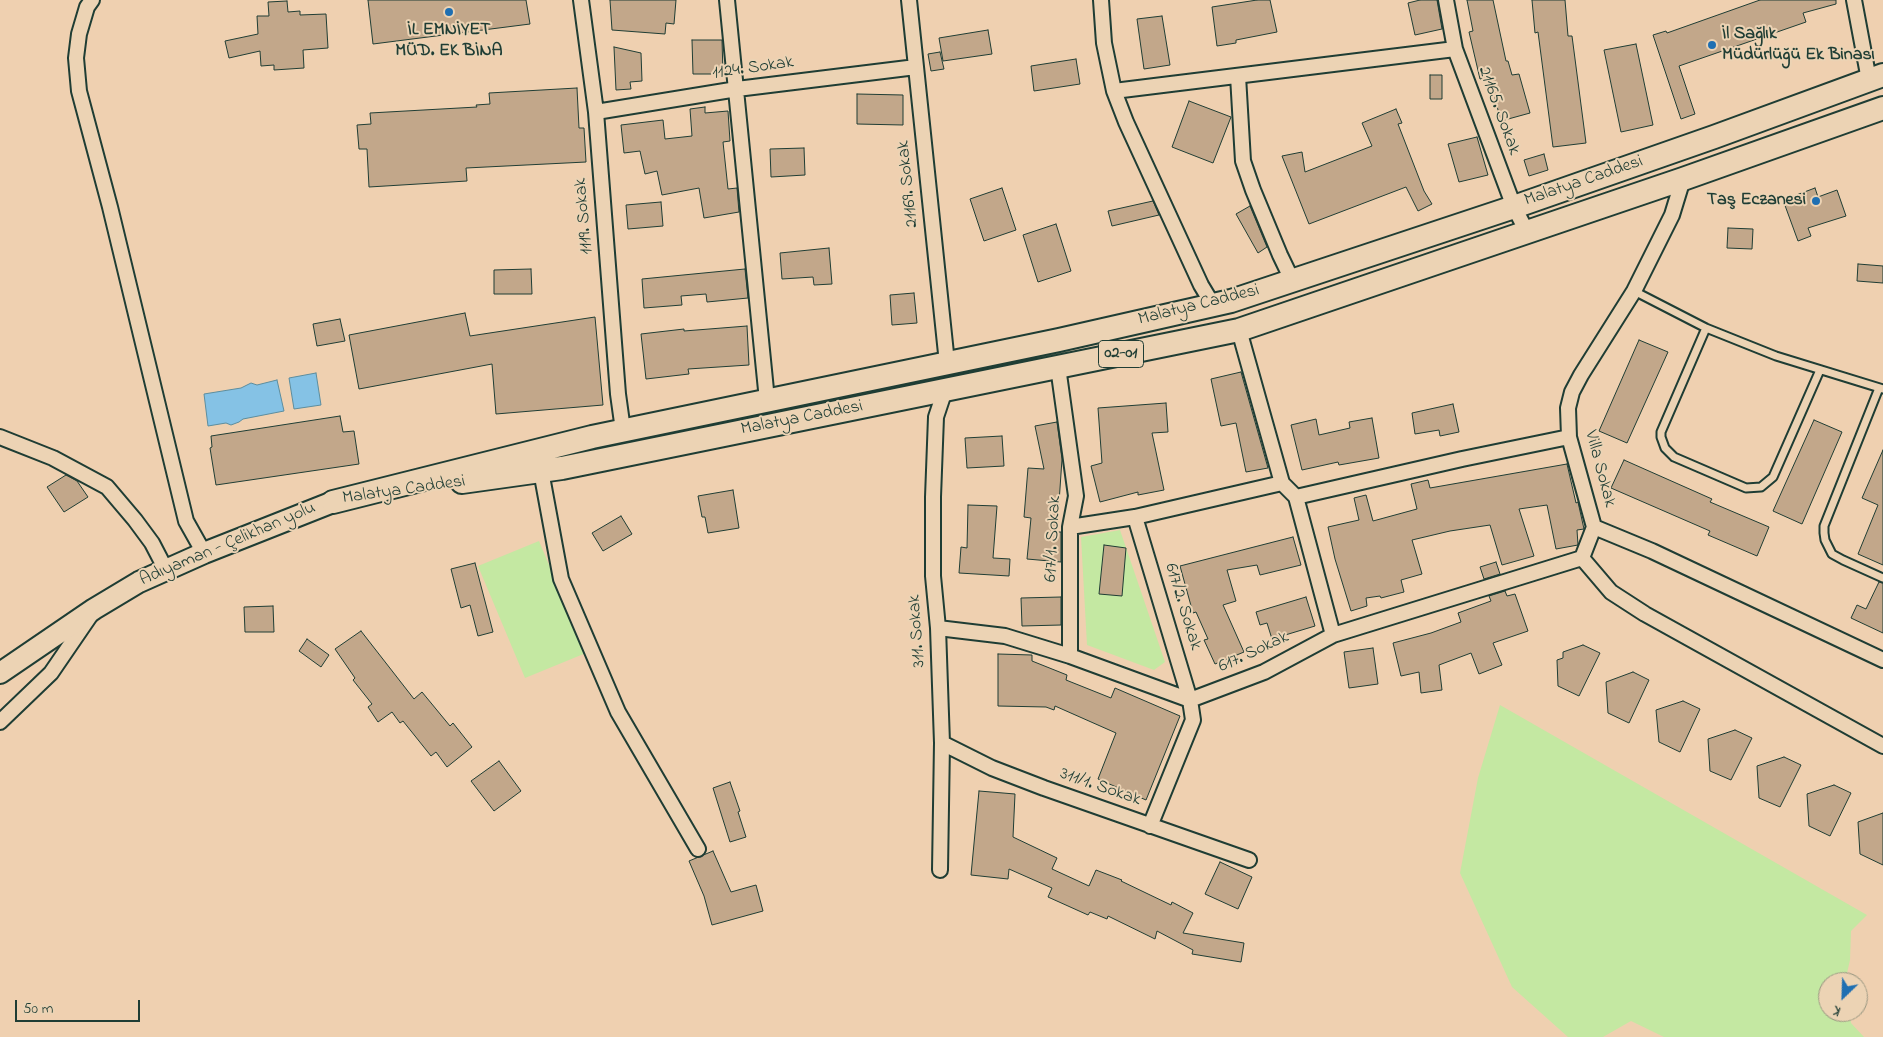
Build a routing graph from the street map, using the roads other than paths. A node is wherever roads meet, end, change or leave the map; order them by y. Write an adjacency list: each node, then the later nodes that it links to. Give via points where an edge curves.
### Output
1 (92, 0): 40 (street, via 79,34 76,58 79,91 186,521)
2 (581, 0): 15 (street, 1119. Sokak)
3 (728, 0): 12 (street)
4 (909, 0): 9 (street, 21169. Sokak)
5 (1101, 0): 13 (street, via 1104,43)
6 (1446, 0): 8 (street, 21165. Sokak)
7 (1854, 0): 11 (street)
8 (1455, 50): 10 (street); 17 (street, 21165. Sokak)
9 (916, 68): 12 (street, 1124. Sokak); 24 (street, 21169. Sokak)
10 (1238, 76): 13 (street); 19 (street, via 1243,161)
11 (1876, 77): 17 (main road, Malatya Caddesi)
12 (737, 89): 15 (street, 1124. Sokak); 29 (street)
13 (1114, 90): 21 (street, via 1201,285)
14 (1883, 108): 16 (main road, Malatya Caddesi / 02-01)
15 (596, 112): 30 (street, 1119. Sokak)
16 (1683, 179): 18 (main road, Malatya Caddesi / 02-01); 20 (street, Villa Sokak, via 1672,215)
17 (1514, 207): 18 (street, 21165. Sokak); 19 (main road, Malatya Caddesi)
18 (1526, 232): 23 (main road, Malatya Caddesi / 02-01)
19 (1292, 280): 21 (main road, Malatya Caddesi)
20 (1634, 291): 22 (lane); 32 (street, Villa Sokak, via 1572,392 1568,408)
21 (1213, 305): 24 (main road, Malatya Caddesi)
22 (1706, 328): 26 (lane); 26 (lane, via 1661,438 1674,457 1746,488 1760,487 1773,477)
23 (1239, 330): 25 (main road, Malatya Caddesi / 02-01); 34 (street)
24 (947, 363): 29 (main road, Malatya Caddesi)
25 (1058, 366): 28 (main road, Malatya Caddesi / 02-01); 39 (street, 617/1. Sokak, via 1076,496)
26 (1820, 370): 27 (lane)
27 (1881, 388): 43 (lane, via 1824,526 1824,533 1832,554)
28 (945, 390): 33 (main road, Malatya Caddesi / 02-01); 45 (street, 311. Sokak, via 936,417 933,497 933,576)
29 (767, 400): 30 (main road, Malatya Caddesi)
30 (623, 430): 36 (main road, Malatya Caddesi)
31 (0, 437): 42 (street, via 53,458 107,487 152,543)
32 (1569, 437): 35 (street); 38 (street, Villa Sokak)
33 (541, 471): 36 (main road, Malatya Caddesi / 02-01); 55 (street, via 561,579 618,712)
34 (1282, 483): 35 (street); 37 (street)
35 (1296, 497): 46 (street)
36 (333, 502): 40 (main road, Adıyaman - Çelikhan yolu / 02-01)
37 (1135, 517): 39 (street); 50 (street, 617/2. Sokak)
38 (1594, 526): 41 (street, Villa Sokak); 48 (street)
39 (1070, 527): 47 (street, 617/1. Sokak)
40 (204, 552): 42 (main road, Adıyaman - Çelikhan yolu / 02-01)
41 (1582, 558): 46 (street, 617. Sokak); 53 (street, via 1611,592 1645,614)
42 (166, 570): 44 (main road, Adıyaman - Çelikhan yolu / 02-01)
43 (1883, 578)
44 (94, 609): 49 (main road, Adıyaman - Çelikhan yolu / 02-01); 51 (street, via 51,673)
45 (938, 628): 47 (street, via 1005,636); 52 (street, 311. Sokak)
46 (1333, 635): 50 (street, 617. Sokak, via 1264,672)
47 (1070, 656): 50 (street)
48 (1883, 660)
49 (0, 674)
50 (1190, 700): 54 (street, 617/2. Sokak, via 1193,720)
51 (0, 722)
52 (942, 743): 54 (street, 311/1. Sokak, via 1001,771); 57 (street, 311. Sokak)
53 (1883, 746)
54 (1150, 826): 56 (street, 311/1. Sokak)
55 (698, 849)
56 (1248, 860)
57 (940, 870)

